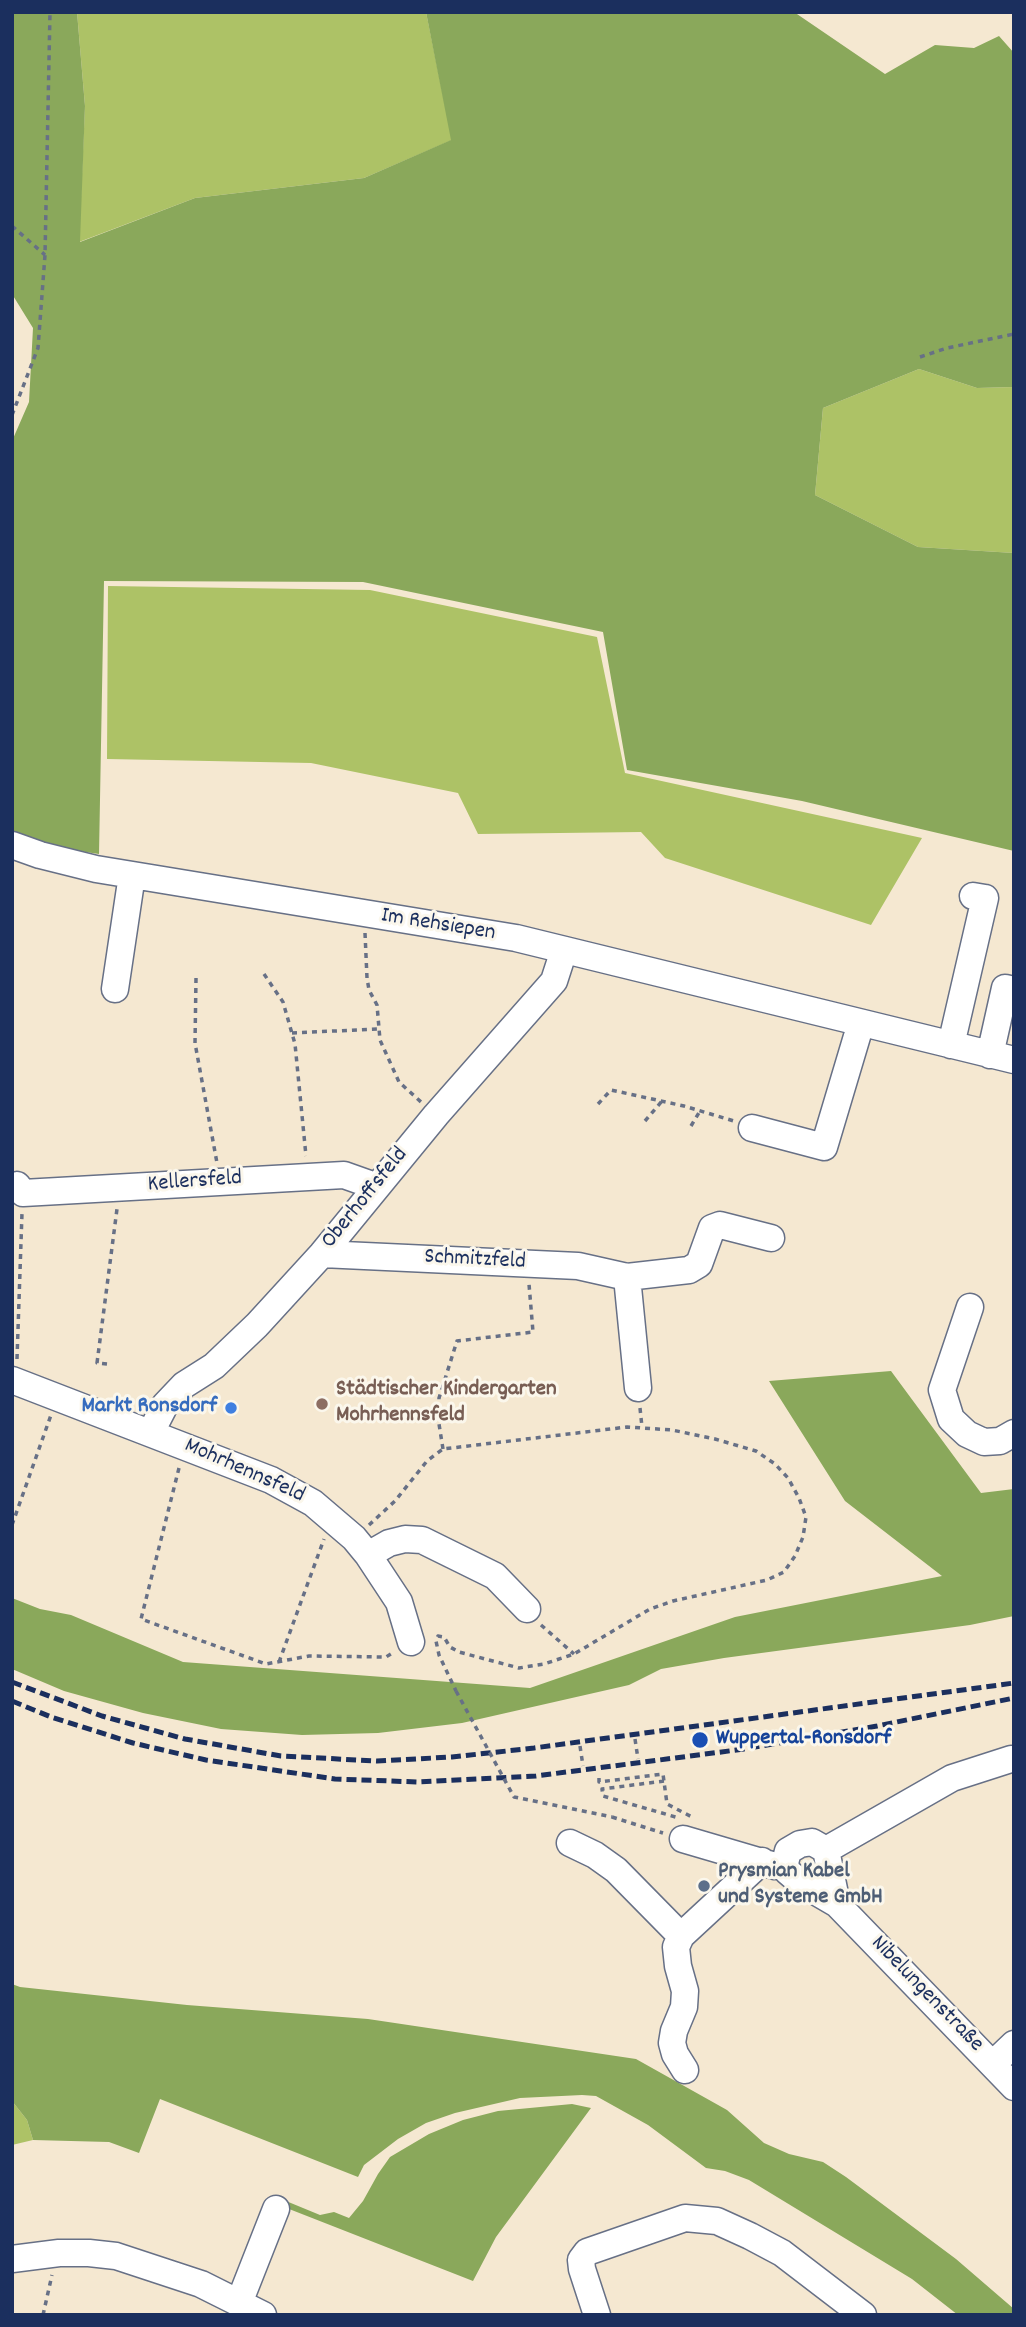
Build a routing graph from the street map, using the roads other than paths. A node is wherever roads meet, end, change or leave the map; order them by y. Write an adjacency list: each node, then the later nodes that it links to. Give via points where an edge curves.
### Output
1 (12, 845): 2 (street, Im Rehsiepen)
2 (132, 875): 4 (street, Im Rehsiepen, via 516,938); 5 (street)
3 (973, 896): 8 (street, via 985,898)
4 (564, 950): 7 (street, Im Rehsiepen); 11 (street, Oberhoffsfeld, via 554,981)
5 (115, 989)
6 (1014, 990): 9 (street, via 1005,988)
7 (861, 1023): 8 (street, Im Rehsiepen); 10 (street, via 824,1147)
8 (951, 1045): 9 (street, Im Rehsiepen)
9 (1002, 1058)
10 (752, 1128)
11 (375, 1186): 12 (street, Kellersfeld, via 344,1175); 14 (street, Oberhoffsfeld)
12 (20, 1189)
13 (771, 1238): 15 (street, Schmitzfeld, via 720,1225 712,1228 699,1264 690,1270)
14 (322, 1254): 15 (street, Schmitzfeld, via 578,1266); 19 (street, Oberhoffsfeld, via 214,1366 184,1385 165,1405)
15 (627, 1277): 18 (street)
16 (970, 1307): 20 (street, via 942,1391 951,1419 984,1442 1000,1441)
17 (14, 1380): 19 (street, Mohrhennsfeld)
18 (638, 1388)
19 (151, 1432): 21 (street, Mohrhennsfeld, via 271,1480 313,1503)
20 (1014, 1433)
21 (361, 1546): 22 (street, via 422,1540 495,1576); 23 (street, Mohrhennsfeld, via 399,1602)
22 (527, 1609)
23 (411, 1642)
24 (1011, 1759): 27 (street, via 952,1778)
25 (684, 1824): 28 (street, Nibelungenstraße)
26 (570, 1843): 31 (street, via 617,1870)
27 (825, 1850): 29 (street, via 812,1842 800,1844 788,1851); 30 (street)
28 (762, 1861): 29 (street, Nibelungenstraße); 31 (street)
29 (787, 1871): 30 (street, Nibelungenstraße)
30 (837, 1904): 33 (street, Nibelungenstraße)
31 (681, 1936): 34 (street, via 677,1947 684,2007 672,2043)
32 (1014, 2044): 33 (street)
33 (993, 2064): 35 (street, Nibelungenstraße)
34 (685, 2070)
35 (1014, 2087)
36 (276, 2208): 38 (street)
37 (12, 2259): 38 (street, via 59,2253 116,2256 201,2284)
38 (239, 2303): 39 (street)
39 (263, 2315)
40 (597, 2315): 41 (street, via 582,2269 587,2252 685,2218 717,2221 782,2253)
41 (863, 2315)

